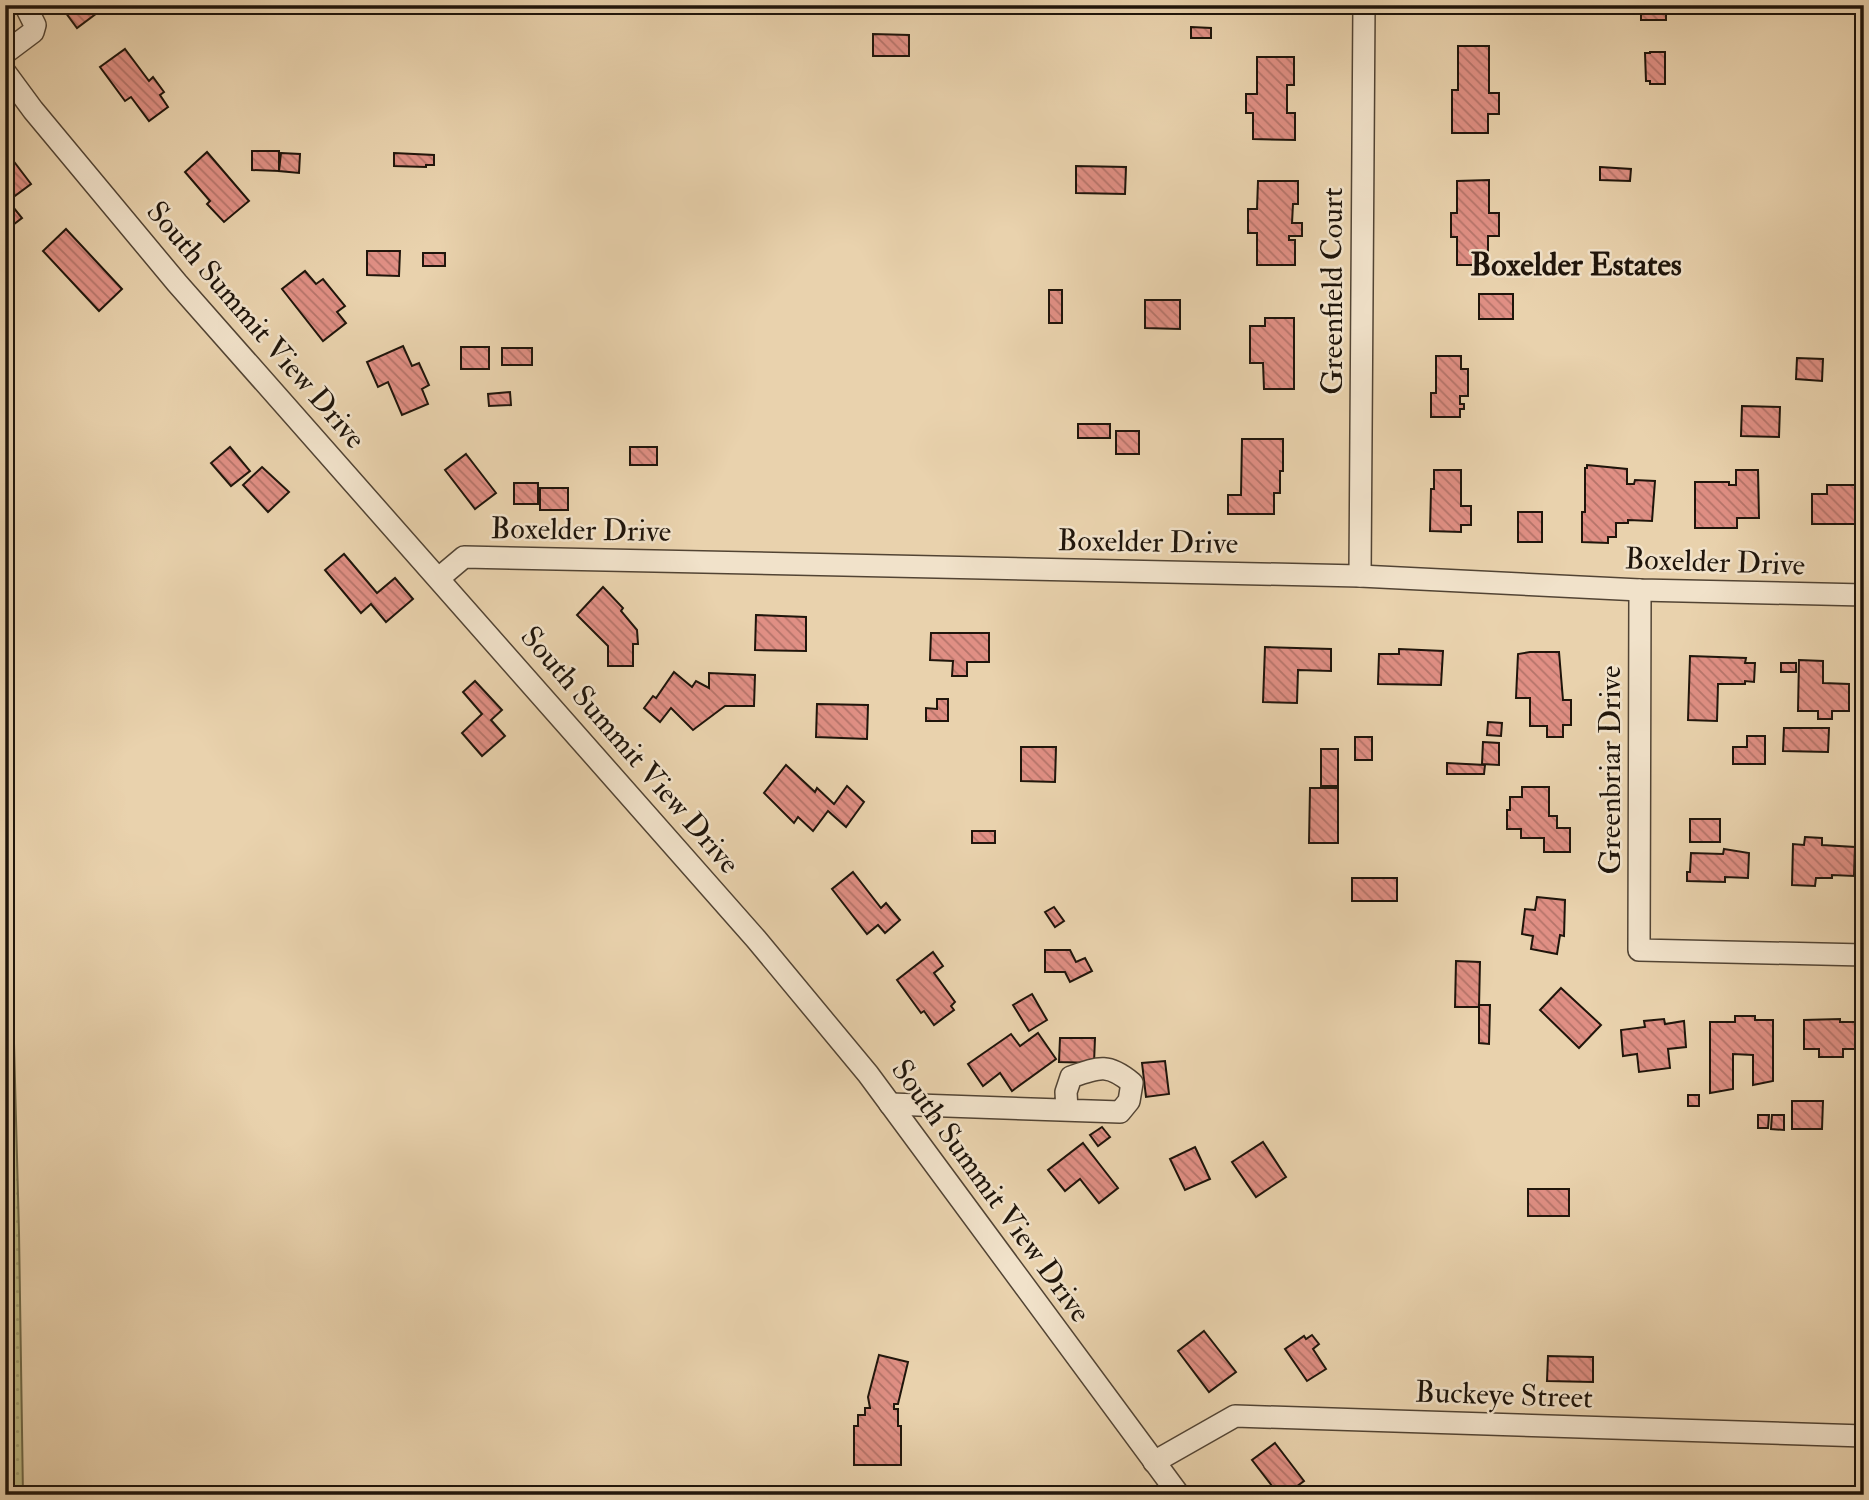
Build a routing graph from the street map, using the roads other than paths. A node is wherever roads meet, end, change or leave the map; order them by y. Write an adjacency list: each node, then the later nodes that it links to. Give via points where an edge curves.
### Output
1 (25, 5): 3 (street, via 33,32)
2 (1364, 5): 5 (street, Greenfield Court)
3 (5, 53)
4 (5, 72): 6 (street, South Summit View Drive, via 177,283)
5 (1360, 576): 6 (street, Boxelder Drive, via 464,557); 7 (street, Boxelder Drive)
6 (439, 578): 10 (street, South Summit View Drive, via 756,939)
7 (1640, 590): 8 (street, Boxelder Drive); 9 (street, Greenbriar Drive, via 1639,950)
8 (1864, 595)
9 (1864, 955)
10 (890, 1104): 11 (street); 13 (street, South Summit View Drive)
11 (1067, 1110)
12 (1864, 1436): 13 (street, Buckeye Street, via 1235,1416)
13 (1154, 1462): 14 (street, South Summit View Drive)
14 (1179, 1495)

